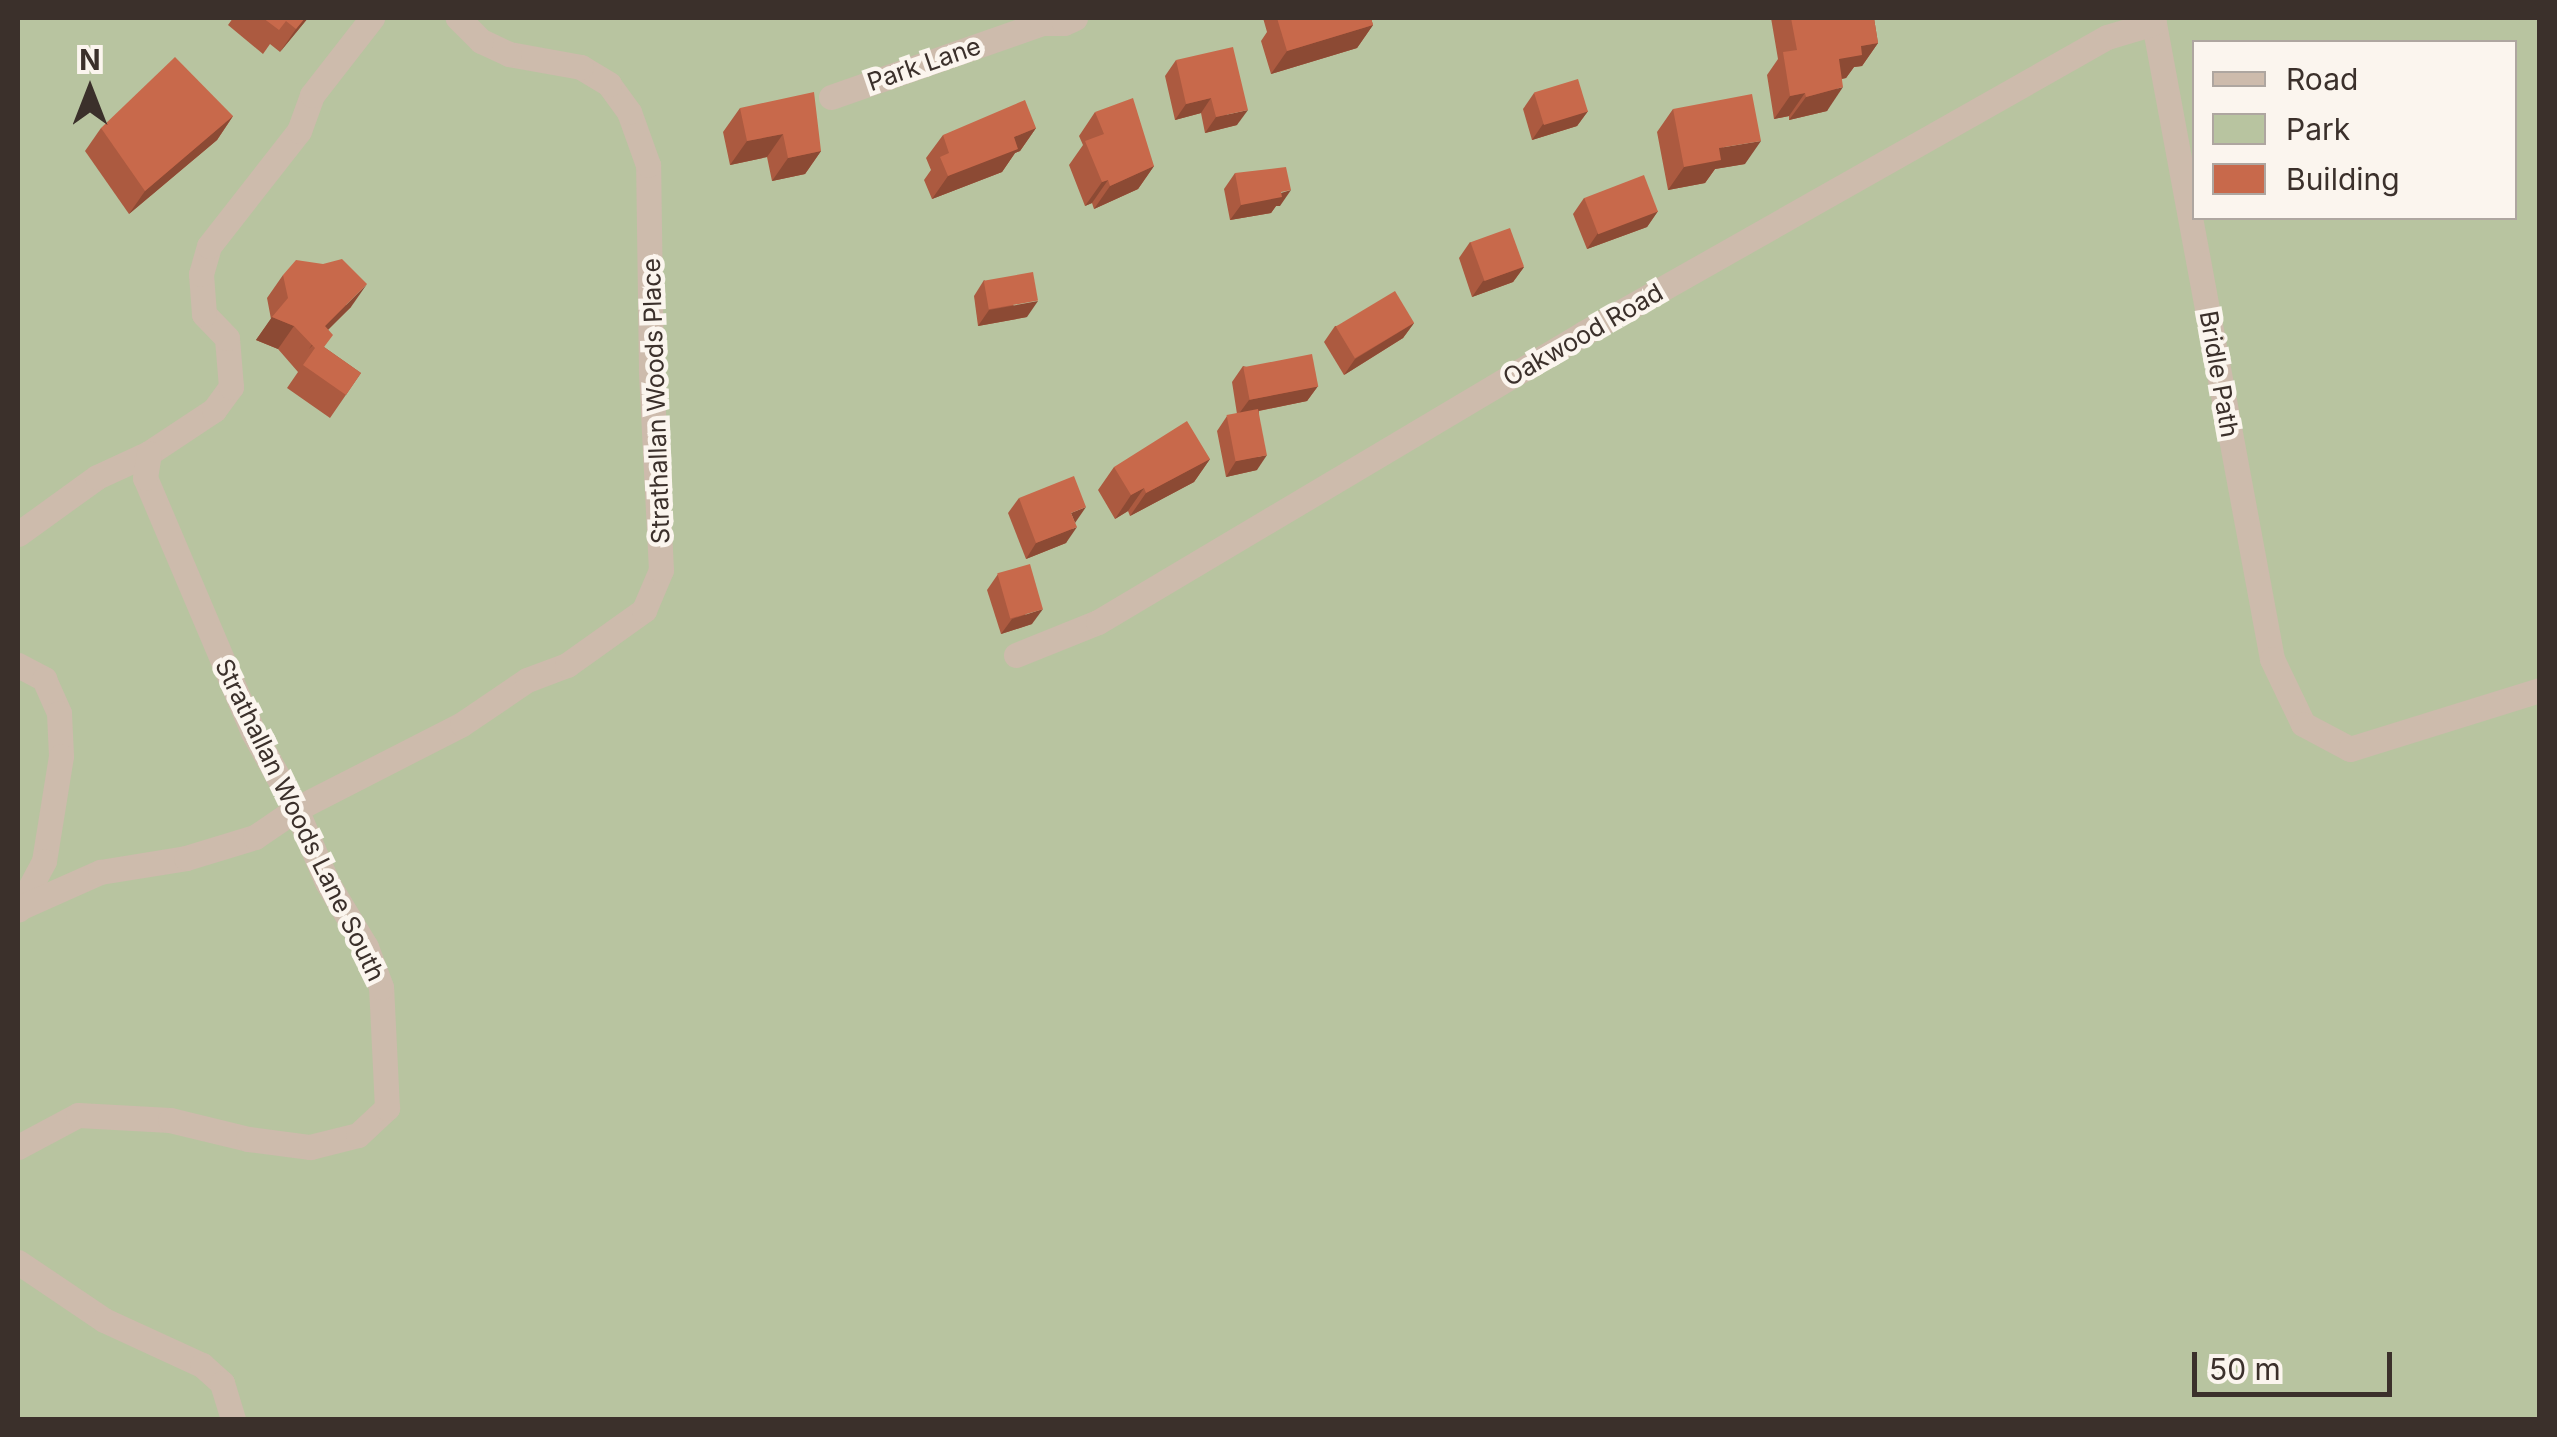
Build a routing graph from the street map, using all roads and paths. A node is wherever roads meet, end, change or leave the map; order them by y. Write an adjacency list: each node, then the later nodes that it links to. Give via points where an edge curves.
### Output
1 (372, 18): 6 (street, via 312,95 299,131 209,246 200,274 204,314 228,338 230,386 214,410)
2 (458, 18): 11 (street, Strathallan Woods Place, via 481,42 510,54 582,67 609,84 629,112 648,165 661,570 644,610 567,665 527,680 462,724)
3 (1075, 18): 5 (street, Park Lane, via 1042,23)
4 (2154, 20): 8 (street, Oakwood Road, via 2107,37 1584,333 1098,622); 10 (street, Bridle Path, via 2272,659 2303,724 2350,749)
5 (830, 97)
6 (149, 454): 7 (street, via 97,477); 11 (street, Strathallan Woods Lane South, via 145,478 253,732)
7 (18, 534)
8 (1016, 655)
9 (18, 665): 12 (street, via 44,679 59,714 62,756 44,861)
10 (2540, 690)
11 (296, 809): 12 (street, Strathallan Woods Place, via 255,837 186,858 100,872); 13 (street, Strathallan Woods Lane South, via 381,987 387,1108 358,1135 310,1147 170,1120 78,1115)
12 (18, 909)
13 (18, 1147)
14 (18, 1262): 15 (street, via 104,1320 202,1365 222,1383)
15 (233, 1420)

